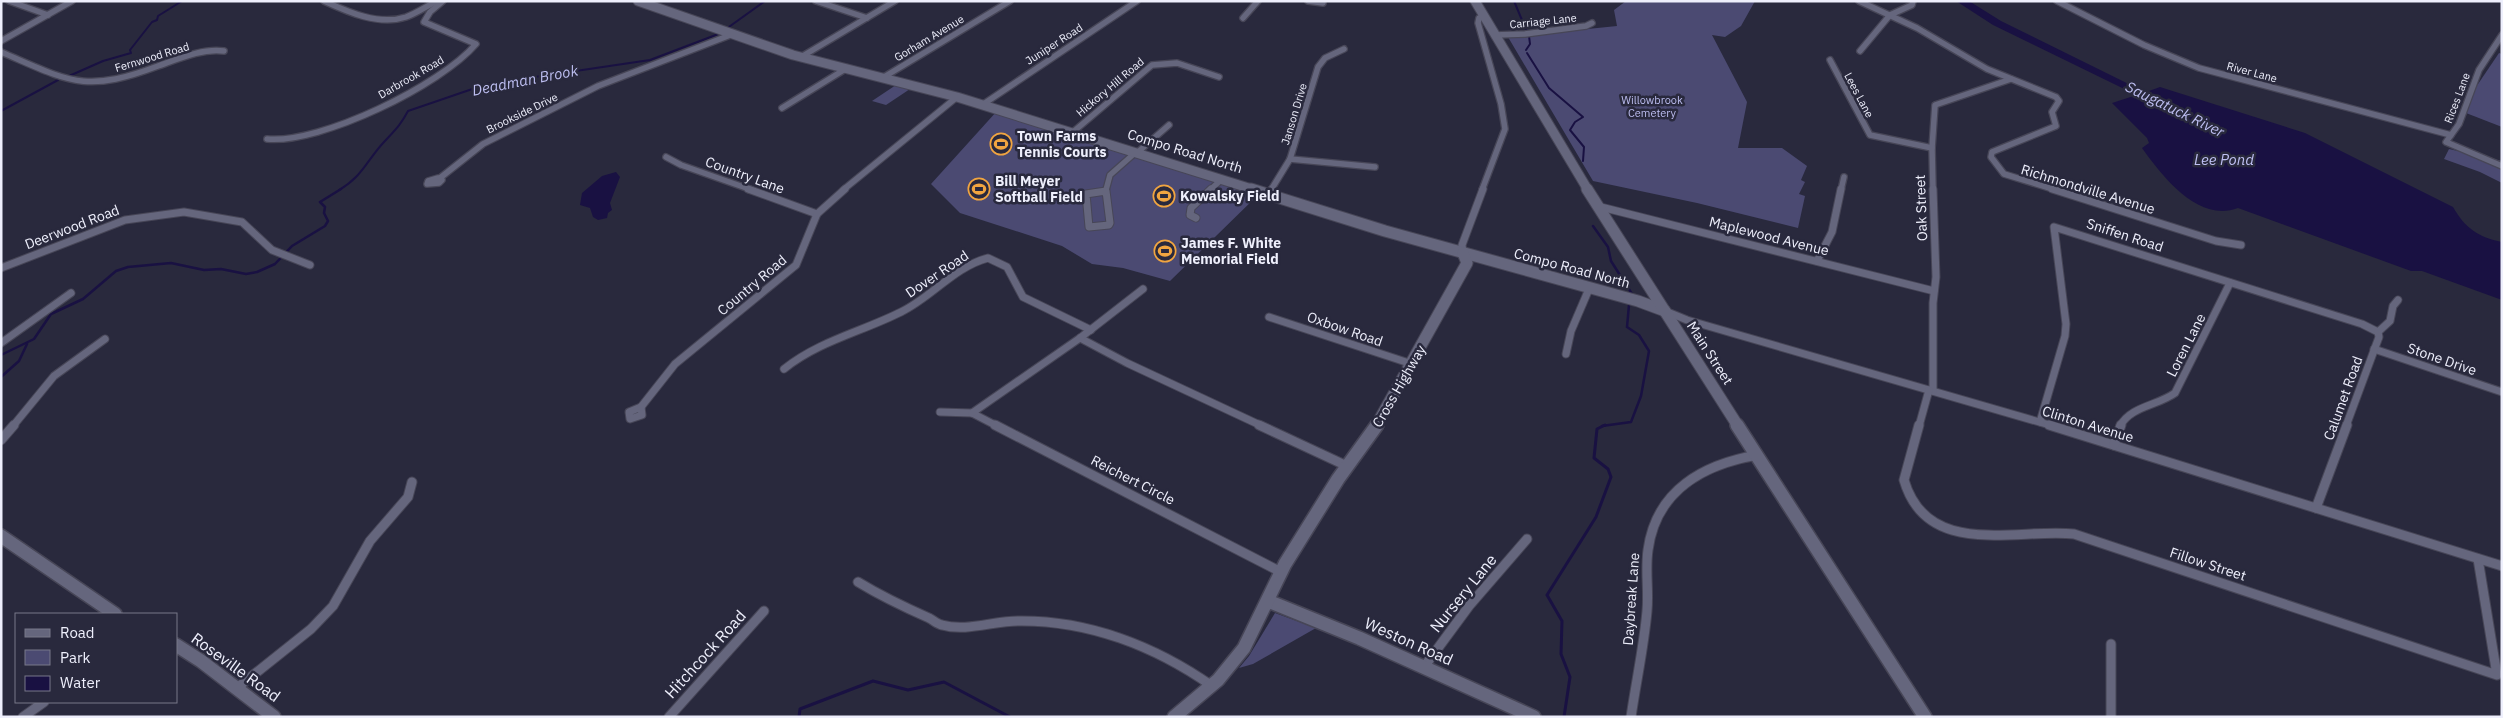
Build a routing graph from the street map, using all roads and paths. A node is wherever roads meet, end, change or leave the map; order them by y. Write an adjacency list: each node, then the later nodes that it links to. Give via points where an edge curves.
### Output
1 (9, 1): 18 (street)
2 (72, 1): 18 (street)
3 (324, 1): 4 (street, via 350,12 391,20 405,18)
4 (437, 1)
5 (443, 1): 44 (street, Darbrook Road, via 424,22 476,44 462,58 399,98 337,126 298,140 280,142)
6 (638, 1): 24 (main road, Compo Road North)
7 (816, 1): 21 (street)
8 (895, 1): 21 (street)
9 (1010, 1): 35 (street, Gorham Avenue)
10 (1137, 1): 39 (street, Juniper Road)
11 (1258, 1): 22 (street)
12 (1308, 1): 17 (street)
13 (1475, 1): 20 (main road, Main Street)
14 (1859, 1): 19 (street, Richmondville Avenue)
15 (1913, 1): 19 (street, via 1908,8)
16 (2057, 1): 43 (street, River Lane, via 2138,42 2195,66)
17 (1323, 3)
18 (48, 15): 27 (street)
19 (1890, 15): 30 (street); 37 (street, Richmondville Avenue)
20 (1484, 16): 26 (main road, Main Street); 60 (street, Cross Highway, via 1478,22 1501,104 1504,129 1462,245)
21 (867, 18): 32 (street)
22 (1244, 18)
23 (1592, 23): 26 (street, Carriage Lane, via 1525,34)
24 (727, 32): 32 (main road, Compo Road North); 52 (street, Brookside Drive, via 610,81 483,144)
25 (2502, 34): 43 (street, Rices Lane, via 2479,70 2459,124)
26 (1496, 35): 56 (main road, Main Street)
27 (1, 41)
28 (1344, 49): 48 (street, Janson Drive, via 1325,58 1318,67)
29 (224, 50): 31 (street, Fernwood Road, via 201,52 119,79 79,82 66,80)
30 (1860, 51)
31 (1, 52)
32 (801, 57): 34 (main road, Compo Road North)
33 (1830, 60): 45 (street, Lees Lane, via 1870,135)
34 (847, 68): 35 (main road, Compo Road North); 40 (street)
35 (884, 77): 38 (main road, Compo Road North)
36 (1219, 77): 42 (street, Hickory Hill Road, via 1177,63 1152,65)
37 (2011, 79): 45 (street, Oak Street, via 1935,105); 59 (street, Richmondville Avenue, via 2047,92 2059,100 2052,112 2056,126 1992,152 1991,157 2004,174)
38 (957, 97): 39 (main road, Compo Road North); 57 (street, Country Road)
39 (982, 104): 42 (main road, Compo Road North)
40 (782, 108)
41 (1169, 125): 46 (street)
42 (1073, 132): 46 (main road, Compo Road North)
43 (2451, 135): 49 (street, Rices Lane, via 2447,144)
44 (267, 139)
45 (1932, 148): 67 (street, Oak Street)
46 (1137, 152): 53 (main road, Compo Road North); 54 (street, via 1111,172 1105,183)
47 (666, 157): 57 (street, Country Lane)
48 (1290, 160): 50 (street); 55 (street, Janson Drive)
49 (2502, 166)
50 (1375, 167)
51 (1844, 177): 61 (street, via 1832,232)
52 (440, 178)
53 (1222, 179): 55 (main road, Compo Road North); 58 (street, via 1192,208 1190,215)
54 (1106, 191): 54 (street, via 1110,223 1105,227 1089,227 1086,194)
55 (1269, 194): 60 (main road, Compo Road North)
56 (1597, 206): 61 (street, Maplewood Avenue); 70 (main road, Main Street)
57 (817, 214): 83 (street, Country Road, via 796,265 675,364)
58 (1196, 218)
59 (2241, 246)
60 (1463, 253): 66 (main road, Compo Road North); 79 (main road, Cross Highway, via 1467,263)
61 (1817, 261): 67 (street, Maplewood Avenue)
62 (310, 265): 63 (street, Deerwood Road, via 267,246 250,227 238,220 192,212 154,214 125,220)
63 (1, 268)
64 (2230, 282): 73 (street, Sniffen Road); 86 (street, Sniffen Road, via 2054,227 2066,324); 88 (street, Loren Lane, via 2175,393 2154,405 2130,411 2121,420)
65 (1143, 289): 72 (street)
66 (1589, 289): 70 (main road, Compo Road North); 78 (street, via 1571,331)
67 (1934, 291): 81 (street, Oak Street)
68 (71, 293): 76 (street)
69 (2398, 300): 73 (street, Calumet Road, via 2390,321)
70 (1665, 311): 81 (street, Clinton Avenue); 89 (main road, Main Street)
71 (1269, 317): 79 (street, Oxbow Road)
72 (1091, 330): 74 (street); 80 (street, Dover Road, via 1023,297 1007,267 995,260 981,259 901,313 817,348 793,360)
73 (2378, 332): 77 (street, Calumet Road)
74 (1080, 338): 85 (street); 90 (street)
75 (105, 339): 87 (street, via 54,376)
76 (1, 343)
77 (2374, 349): 82 (street, Stone Drive); 92 (street, Calumet Road)
78 (1566, 354)
79 (1412, 364): 90 (main road, Cross Highway, via 1383,417)
80 (784, 369)
81 (1931, 390): 86 (street, Clinton Avenue); 95 (street, Fillow Street, via 1904,480 1906,490 1918,508 1959,534 1986,538 2051,531 2074,534 2497,675)
82 (2502, 392)
83 (641, 407)
84 (940, 412): 85 (street, Reichert Circle)
85 (972, 413): 97 (street, Reichert Circle)
86 (2040, 422): 88 (street, Clinton Avenue)
87 (1, 440)
88 (2114, 445): 92 (street, Clinton Avenue)
89 (1758, 455): 113 (street, Daybreak Lane, via 1735,459 1706,470 1678,488 1658,515 1648,549 1647,611); 114 (main road, Main Street)
90 (1347, 466): 97 (main road, Cross Highway)
91 (412, 482): 106 (street, via 408,497 370,541 333,606 311,629)
92 (2316, 508): 95 (street, Clinton Avenue)
93 (1, 536): 101 (main road)
94 (1527, 539): 104 (street, Nursery Lane, via 1469,606)
95 (2478, 559): 96 (street, Clinton Avenue)
96 (2502, 566)
97 (1281, 572): 99 (main road, Cross Highway)
98 (858, 582): 105 (street, via 900,607 941,624 961,626 1046,621 1133,642 1168,657)
99 (1268, 601): 104 (main road, Weston Road); 105 (main road, Cross Highway, via 1241,653)
100 (764, 611): 110 (street, Hitchcock Road)
101 (114, 613)
102 (2111, 644): 115 (street)
103 (178, 646): 106 (main road, Roseville Road)
104 (1424, 667): 112 (main road, Weston Road)
105 (1212, 686): 111 (main road, Cross Highway)
106 (237, 688): 109 (main road, Roseville Road)
107 (43, 703): 108 (street)
108 (23, 717)
109 (274, 717)
110 (669, 717)
111 (1174, 717)
112 (1534, 717)
113 (1631, 717)
114 (1925, 717)
115 (2111, 717)

